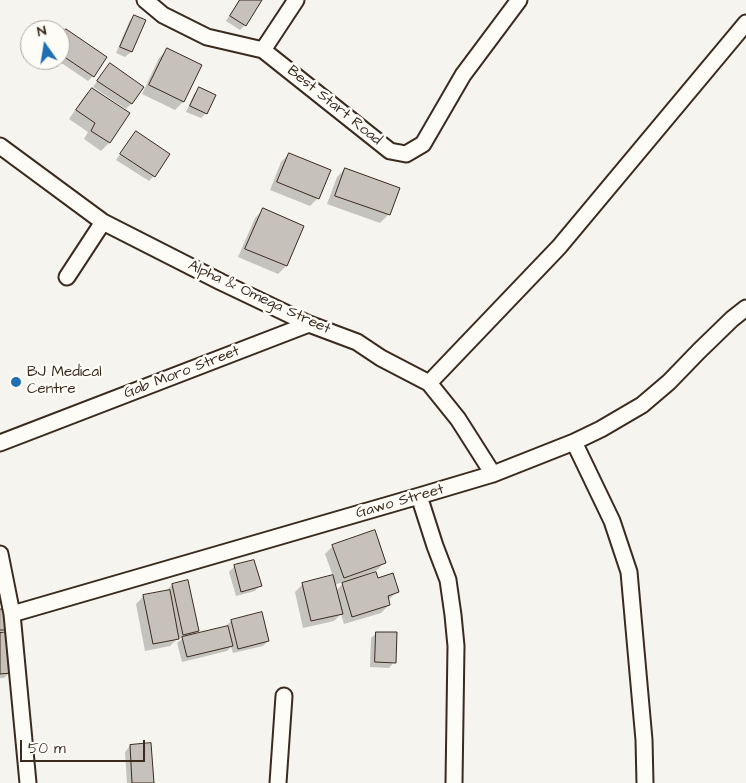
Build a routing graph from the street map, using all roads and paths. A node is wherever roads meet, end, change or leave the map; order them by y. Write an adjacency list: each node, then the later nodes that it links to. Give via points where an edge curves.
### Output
1 (145, 0): 5 (street, Best Start Road, via 163,15 207,36)
2 (296, 0): 5 (street)
3 (519, 0): 5 (street, Best Start Road, via 463,75 423,144 406,154 390,151)
4 (746, 23): 11 (street, via 559,247)
5 (263, 50)
6 (0, 146): 7 (street, Alpha & Omega Street)
7 (103, 222): 8 (street); 10 (street, Alpha & Omega Street)
8 (66, 277)
9 (746, 308): 12 (street, Gawo Street, via 642,405)
10 (309, 324): 11 (street, Alpha & Omega Street, via 357,342); 13 (street, Gab Moro Street)
11 (429, 383): 14 (street, Alpha & Omega Street, via 458,419)
12 (574, 442): 14 (street, Gawo Street); 22 (street, via 612,521 629,572)
13 (0, 443)
14 (493, 474): 15 (street, Gawo Street)
15 (419, 496): 17 (street, Gawo Street); 21 (street, via 448,580 453,615 456,646)
16 (0, 554): 17 (street)
17 (12, 614): 19 (street)
18 (284, 696): 20 (street)
19 (28, 783)
20 (278, 783)
21 (454, 783)
22 (645, 783)

